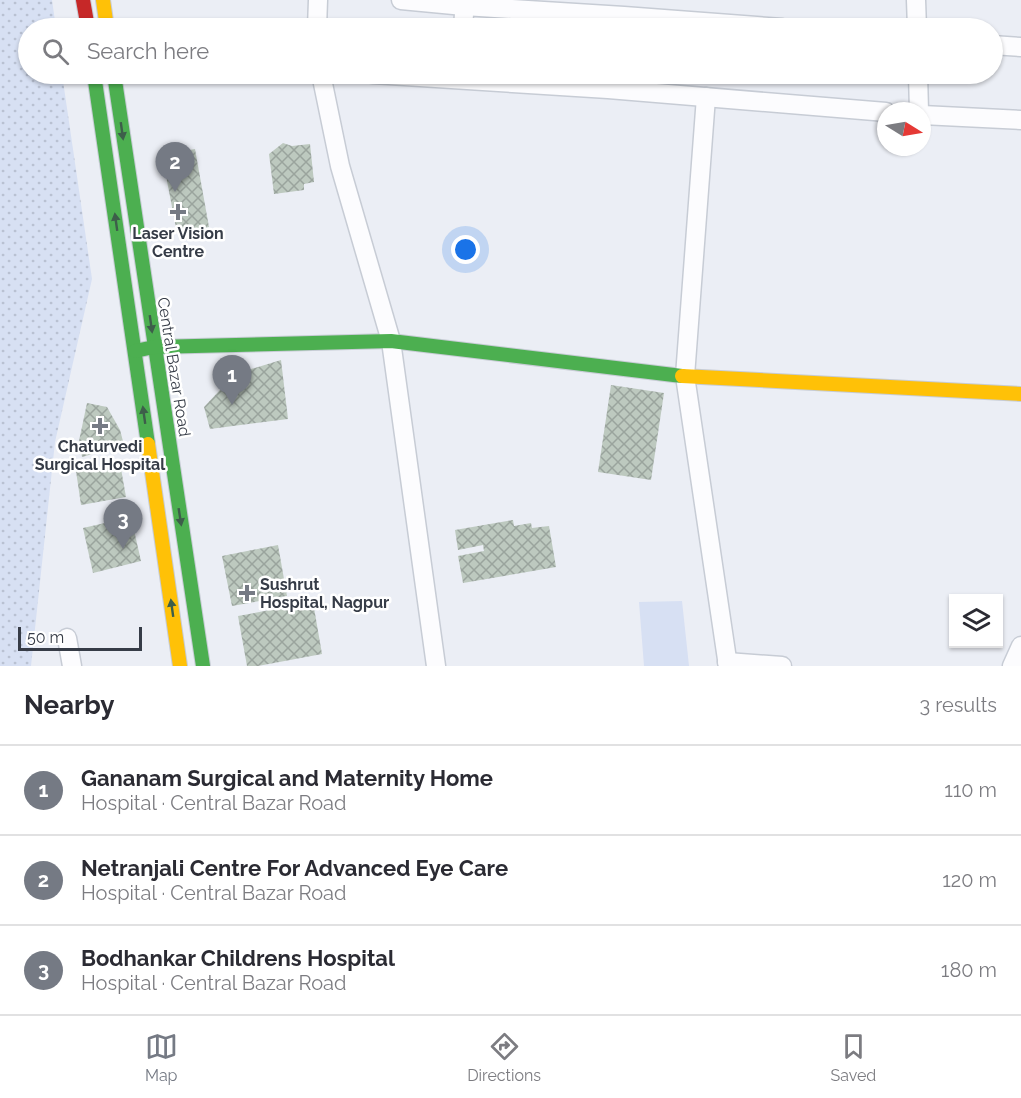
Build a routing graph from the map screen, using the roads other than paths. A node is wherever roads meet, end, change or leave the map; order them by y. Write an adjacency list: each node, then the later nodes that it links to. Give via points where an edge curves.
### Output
1 (84, 0): 8 (main road)
2 (103, 0): 9 (main road)
3 (318, 0): 10 (street)
4 (401, 0): 6 (street)
5 (916, 0): 13 (street)
6 (464, 3): 7 (street); 11 (street)
7 (624, 15): 12 (street)
8 (87, 18)
9 (106, 18)
10 (317, 18)
11 (463, 18)
12 (660, 18)
13 (917, 18)
14 (1003, 46): 15 (street)
15 (1021, 47)
16 (95, 84): 28 (main road, one-way to 16)
17 (115, 84): 27 (main road, Central Bazar Road, one-way to 27)
18 (323, 84): 26 (street, via 340,166)
19 (628, 84): 21 (street)
20 (918, 84): 22 (street)
21 (706, 97): 23 (street); 29 (street)
22 (919, 102)
23 (877, 111)
24 (931, 115): 25 (street)
25 (1021, 120)
26 (391, 341): 27 (main road); 29 (main road); 37 (street)
27 (154, 347): 28 (main road); 36 (main road, Central Bazar Road, one-way to 36)
28 (135, 351): 35 (main road, one-way to 28)
29 (685, 376): 30 (main road); 33 (street)
30 (1021, 394)
31 (67, 638): 34 (street)
32 (1021, 646): 39 (street)
33 (727, 664): 38 (street)
34 (72, 666)
35 (180, 666)
36 (202, 666)
37 (436, 666)
38 (782, 666)
39 (1012, 666)

